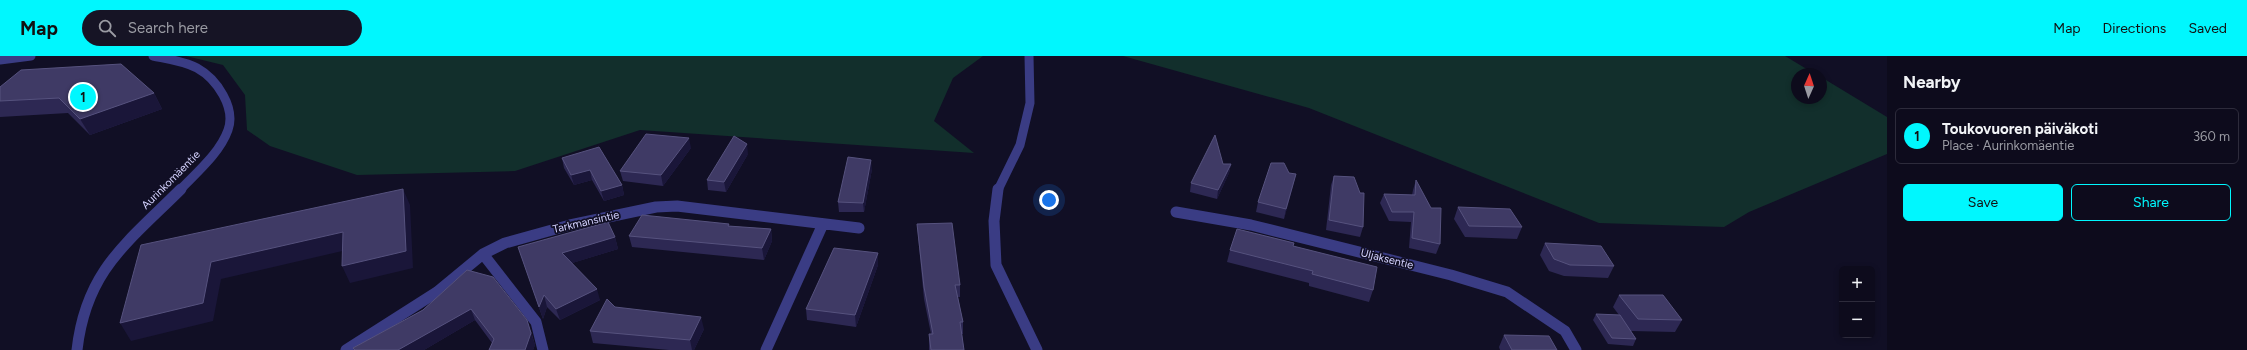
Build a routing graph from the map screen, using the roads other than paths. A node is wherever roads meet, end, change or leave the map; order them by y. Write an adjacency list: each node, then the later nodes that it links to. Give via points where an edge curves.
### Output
1 (31, 56): 4 (street)
2 (153, 56): 9 (street, Aurinkomäentie, via 200,70 222,92 231,116 223,140 205,164 110,260 83,312)
3 (1029, 56): 13 (street, via 1030,103 1020,145 998,187 994,221 996,265)
4 (0, 60)
5 (1176, 212): 14 (street, Uljaksentie, via 1251,225 1451,275 1507,292 1566,331)
6 (823, 224): 7 (street, Tarkmansintie); 8 (street, Tarkmansintie, via 678,206 656,207 570,225 505,243); 12 (street)
7 (859, 228)
8 (483, 254): 10 (street, Tarkmansintie, via 437,292); 11 (street, via 536,322)
9 (77, 350)
10 (346, 350)
11 (543, 350)
12 (766, 350)
13 (1037, 350)
14 (1576, 350)

